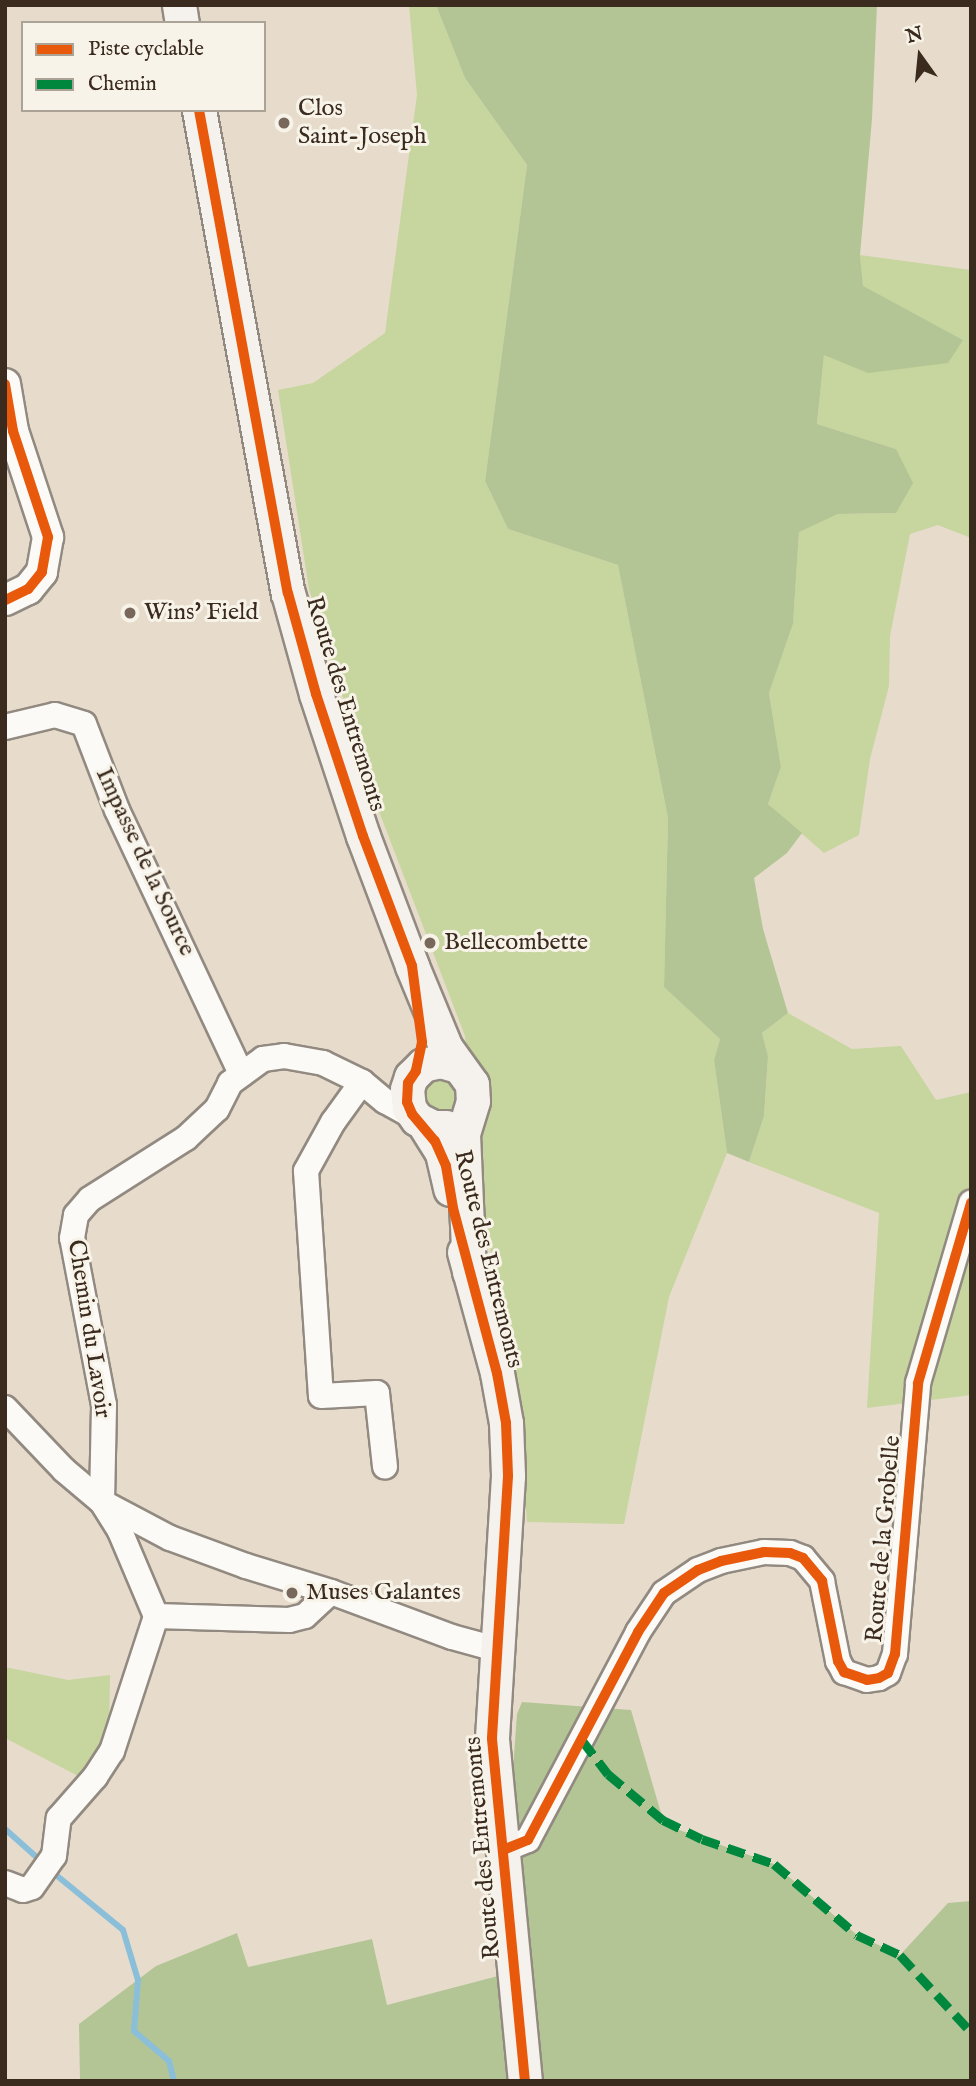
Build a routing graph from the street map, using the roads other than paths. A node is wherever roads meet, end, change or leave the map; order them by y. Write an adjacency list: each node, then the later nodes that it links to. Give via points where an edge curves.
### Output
1 (199, 112): 5 (main road, Route des Entremonts, via 288,593 324,720)
2 (5, 384): 3 (street, via 13,431 48,537 42,572 28,589)
3 (5, 600)
4 (5, 726): 7 (street, Impasse de la Source, via 55,715 84,724 117,810)
5 (412, 966): 6 (main road, Route des Entremonts); 8 (main road, Route des Entremonts, via 422,1042)
6 (457, 1066): 8 (main road, via 440,1061 423,1065); 10 (main road, Route des Entremonts, via 472,1084 473,1101)
7 (241, 1074): 9 (street, Chemin du Lavoir, via 263,1059 284,1056 323,1063); 16 (street, Chemin du Lavoir, via 230,1083 217,1109 186,1138 90,1199 76,1215 72,1238 104,1405)
8 (413, 1074): 9 (street, Chemin du Lavoir, via 390,1085); 11 (main road, Route des Entremonts, via 406,1096)
9 (362, 1082): 11 (street, Chemin du Lavoir); 15 (street, via 306,1171 321,1396 377,1393)
10 (466, 1115): 11 (main road, Route des Entremonts, via 451,1126); 13 (main road, Route des Entremonts, via 462,1162)
11 (421, 1122): 13 (main road, Route des Entremonts, via 446,1166)
12 (971, 1203): 20 (street, Route de la Grobelle, via 918,1383 895,1654 888,1672 867,1680 844,1672 822,1581 803,1558 765,1552 698,1570 664,1593 638,1632 528,1840)
13 (468, 1272): 19 (main road, Route des Entremonts, via 506,1423 508,1476)
14 (5, 1408): 16 (street)
15 (385, 1467)
16 (102, 1502): 17 (street, via 170,1538); 18 (street, via 120,1531)
17 (331, 1591): 18 (street, via 305,1616 289,1620); 19 (street)
18 (156, 1616): 21 (street, via 112,1751 59,1818 47,1866 32,1887 23,1890)
19 (496, 1649): 20 (main road, Route des Entremonts, via 492,1739)
20 (503, 1850): 22 (main road, Route des Entremonts)
21 (5, 1882)
22 (524, 2081)

